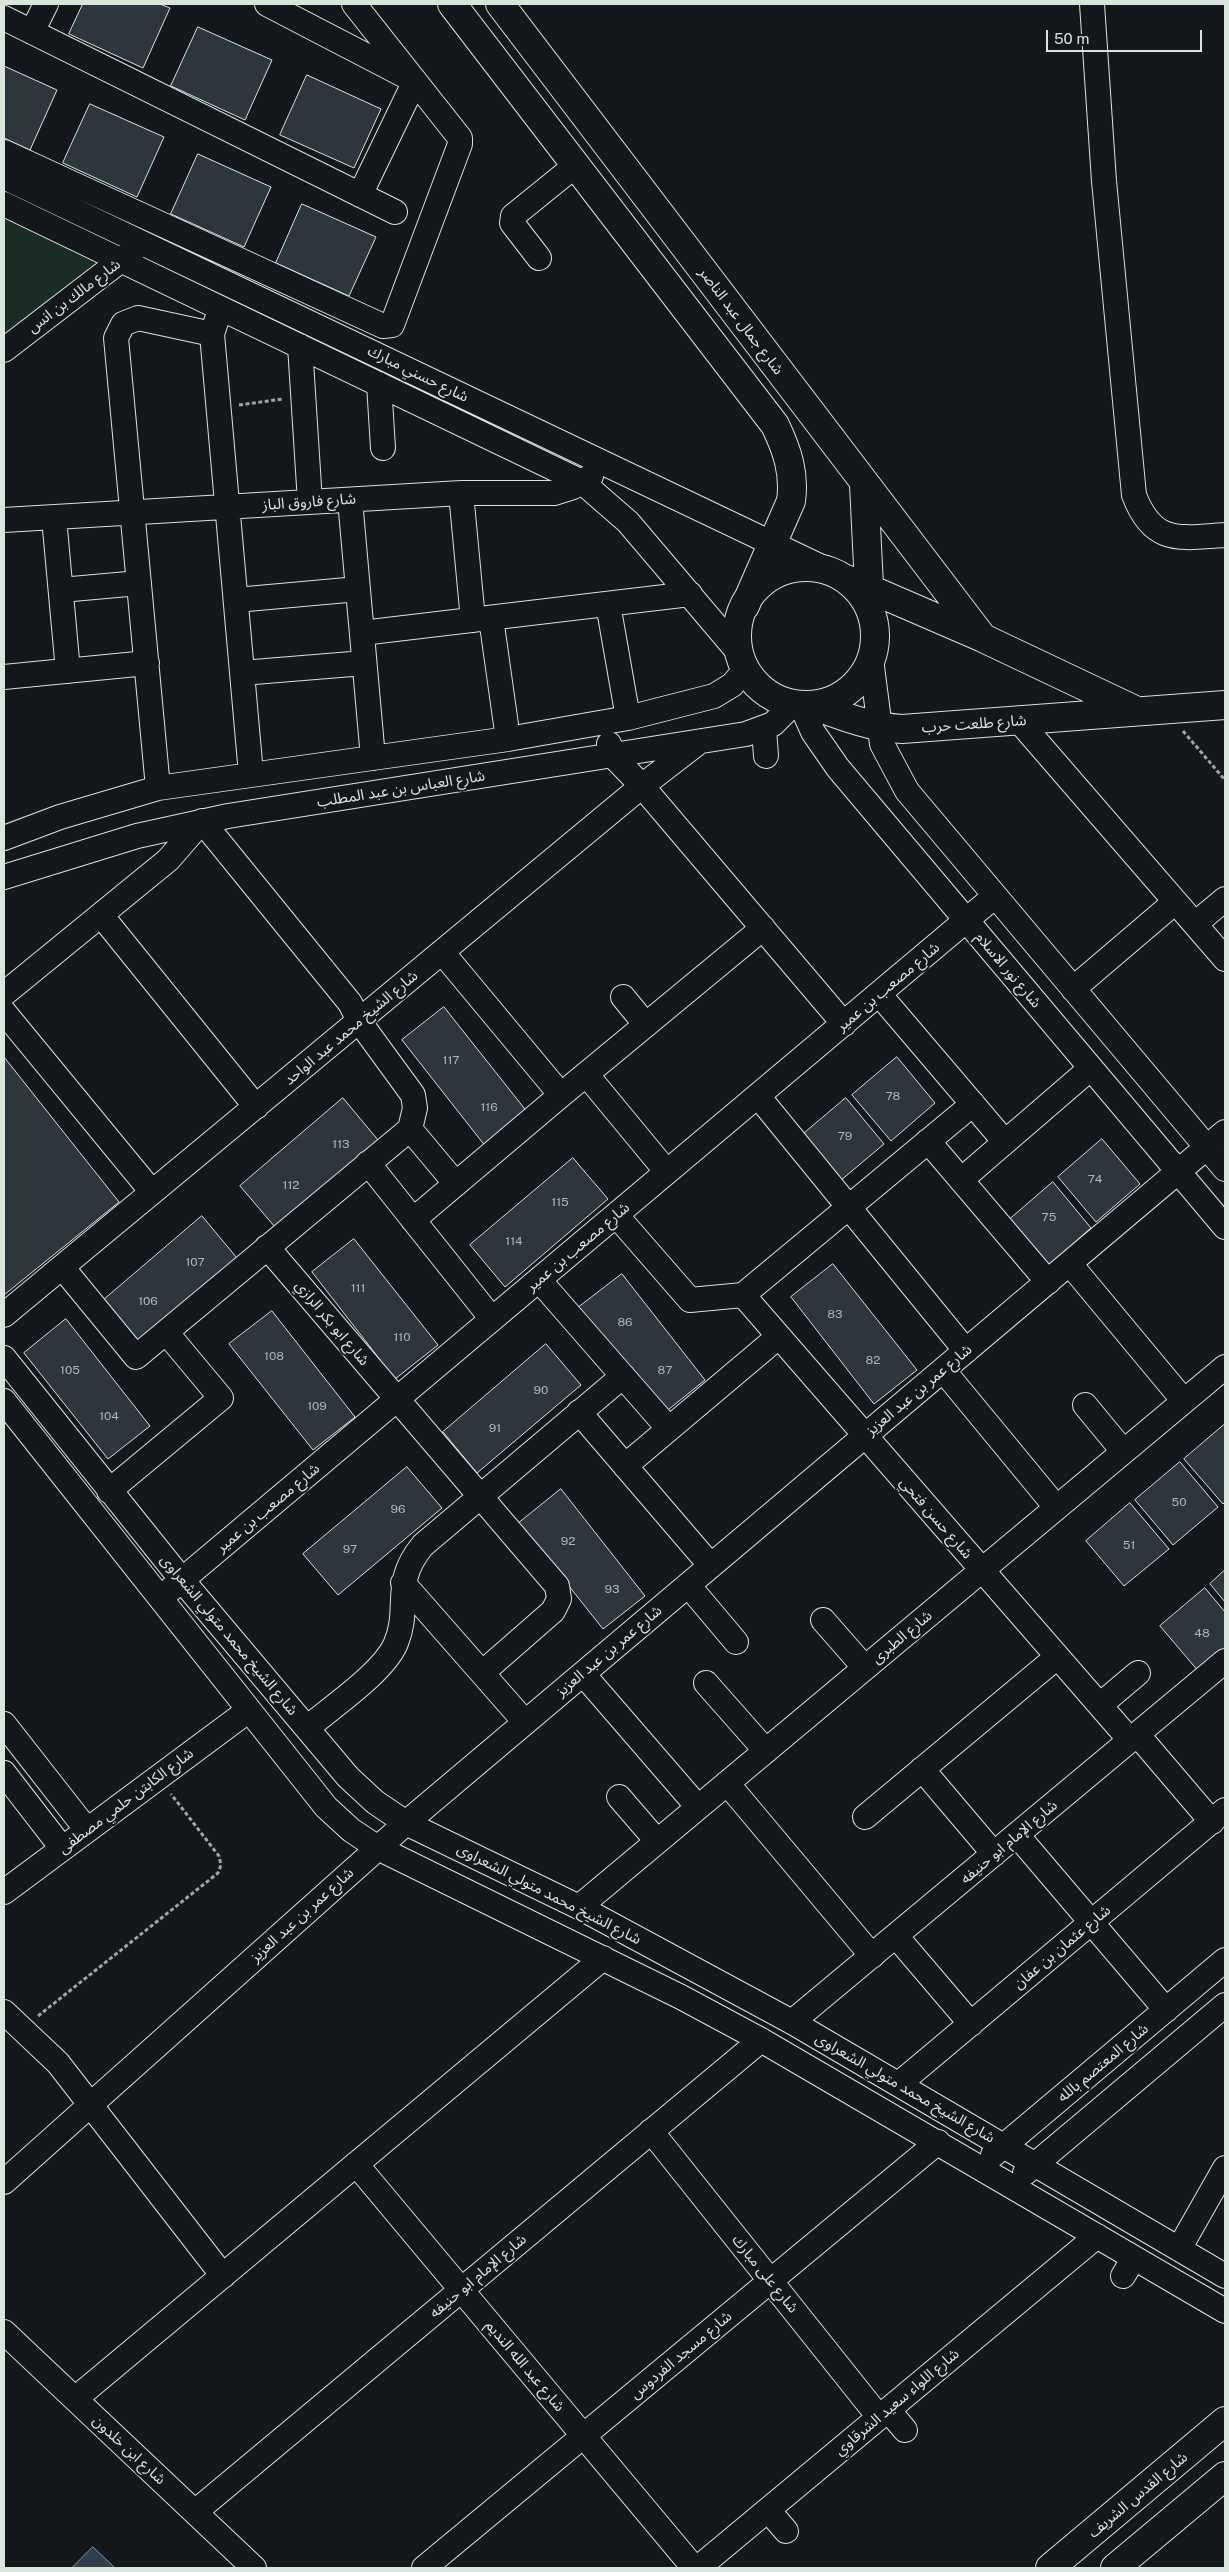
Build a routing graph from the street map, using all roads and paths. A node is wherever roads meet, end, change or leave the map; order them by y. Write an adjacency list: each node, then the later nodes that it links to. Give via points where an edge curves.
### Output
1 (46, 4): 8 (street)
2 (268, 4): 9 (street)
3 (354, 4): 9 (street)
4 (452, 4): 12 (main road)
5 (500, 4): 10 (main road, شارع جمال عبد الناصر)
6 (1092, 4): 38 (street, via 1104,181 1134,495 1142,515 1155,530 1173,536)
7 (4, 18): 8 (street)
8 (32, 32): 14 (street)
9 (414, 81): 11 (street, via 458,136 460,144 394,323 389,326); 14 (street)
10 (606, 141): 12 (main road); 30 (main road, شارع جمال عبد الناصر)
11 (4, 152)
12 (576, 165): 18 (street, via 513,216 512,223); 39 (main road, via 776,425 788,454 794,485)
13 (4, 177): 17 (street, شارع حسني مبارك)
14 (360, 195): 16 (street)
15 (4, 204): 19 (street, شارع حسني مبارك)
16 (395, 212)
17 (144, 243): 19 (street, شارع مالك بن انس); 28 (street, شارع حسني مبارك)
18 (539, 258)
19 (122, 259): 20 (street, شارع حسني مبارك); 23 (street, شارع مالك بن انس)
20 (222, 309): 21 (street); 22 (street, شارع حسني مبارك)
21 (212, 334): 26 (street); 35 (street, via 138,318 130,319 118,330 116,338)
22 (300, 346): 24 (street, شارع حسني مبارك); 25 (street)
23 (4, 350)
24 (379, 384): 27 (street); 29 (street, شارع حسني مبارك)
25 (303, 397): 26 (path); 33 (street)
26 (218, 407): 34 (street)
27 (383, 448)
28 (607, 465): 29 (street, شارع فاروق الباز); 39 (street, شارع حسني مبارك)
29 (582, 482): 31 (street, شارع فاروق الباز, via 554,492); 44 (street, شارع حسني مبارك, via 628,522)
30 (864, 484): 46 (main road); 51 (main road, شارع جمال عبد الناصر)
31 (461, 493): 32 (street, شارع فاروق الباز); 49 (street)
32 (350, 500): 33 (street, شارع فاروق الباز); 42 (street)
33 (310, 502): 34 (street, شارع فاروق الباز)
34 (228, 508): 35 (street, شارع فاروق الباز); 45 (street)
35 (132, 514): 36 (street, شارع فاروق الباز); 41 (street)
36 (54, 518): 37 (street, شارع فاروق الباز); 43 (street)
37 (4, 520)
38 (1225, 535)
39 (774, 544): 40 (street, شارع حسني مبارك); 48 (main road)
40 (837, 575): 46 (main road); 48 (main road, via 807,567 782,572 760,586)
41 (139, 582): 43 (street); 54 (street)
42 (358, 589): 45 (street); 50 (street)
43 (61, 590): 56 (street)
44 (690, 594): 47 (street); 53 (street, شارع حسني مبارك)
45 (236, 600): 57 (street)
46 (870, 600): 51 (main road); 52 (main road, via 875,643)
47 (608, 604): 49 (street); 62 (street)
48 (745, 606): 53 (main road, via 738,638)
49 (482, 619): 50 (street); 67 (street)
50 (362, 633): 55 (street)
51 (984, 638): 61 (main road)
52 (871, 659): 59 (main road, via 864,674 842,695); 65 (street)
53 (743, 661): 59 (main road, via 765,692); 62 (street, via 732,685 709,698)
54 (147, 663): 56 (street); 75 (street)
55 (364, 663): 57 (street); 71 (street)
56 (68, 671): 58 (street)
57 (242, 673): 72 (street)
58 (4, 678)
59 (802, 705): 65 (main road, شارع طلعت حرب); 66 (street, شارع العباس بن عبد المطلب); 83 (street, شارع نور الاسلام, via 813,732 829,757)
60 (1225, 705): 61 (main road, شارع طلعت حرب)
61 (1152, 711): 63 (main road, شارع طلعت حرب); 73 (path)
62 (628, 718): 64 (street)
63 (1019, 721): 65 (main road, شارع طلعت حرب); 81 (street)
64 (602, 724): 67 (street); 69 (street)
65 (880, 728): 79 (street, via 882,744 907,791)
66 (764, 729): 68 (street, شارع العباس بن عبد المطلب); 70 (street)
67 (508, 740): 71 (street)
68 (699, 742): 69 (street, شارع العباس بن عبد المطلب); 74 (street, شارع الشيخ محمد عبد الواحد)
69 (612, 755): 74 (street); 76 (street, شارع العباس بن عبد المطلب)
70 (766, 756)
71 (373, 758): 72 (street)
72 (251, 774): 75 (street)
73 (1225, 780)
74 (642, 786): 85 (street); 86 (street, شارع الشيخ محمد عبد الواحد)
75 (158, 788): 77 (street, via 60,817)
76 (202, 821): 78 (street, شارع العباس بن عبد المطلب, via 137,836); 82 (street, via 168,860); 93 (street, via 350,1003)
77 (4, 838)
78 (4, 877)
79 (995, 896): 83 (street, شارع مصعب بن عمير); 88 (street)
80 (1225, 899): 84 (street)
81 (1176, 902): 84 (street); 88 (street)
82 (101, 915): 89 (street); 101 (street)
83 (966, 921): 90 (street, شارع مصعب بن عمير); 96 (street, شارع نور الاسلام)
84 (1195, 924): 87 (street)
85 (763, 928): 94 (street); 95 (street)
86 (442, 952): 93 (street, شارع الشيخ محمد عبد الواحد); 98 (street)
87 (1225, 959)
88 (1073, 989): 106 (street)
89 (4, 994)
90 (879, 994): 95 (street, شارع مصعب بن عمير); 100 (street)
91 (623, 996): 94 (street)
92 (4, 1012): 113 (street)
93 (359, 1021): 101 (street, شارع الشيخ محمد عبد الواحد); 102 (street, via 413,1094 415,1108)
94 (646, 1024): 97 (street)
95 (844, 1024): 99 (street, شارع مصعب بن عمير)
96 (1091, 1068): 105 (street); 110 (street, شارع نور الاسلام)
97 (586, 1074): 98 (street); 109 (street)
98 (561, 1095): 112 (street)
99 (758, 1096): 109 (street, شارع مصعب بن عمير); 114 (street)
100 (973, 1104): 104 (street); 105 (street)
101 (256, 1107): 113 (street, شارع الشيخ محمد عبد الواحد)
102 (410, 1128): 107 (street); 112 (street)
103 (1225, 1132): 106 (street, شارع عمر بن عبد العزيز)
104 (928, 1141): 111 (street); 114 (street)
105 (1005, 1142): 111 (street)
106 (1207, 1148): 108 (street); 110 (street, شارع عمر بن عبد العزيز)
107 (368, 1164): 116 (street); 118 (street)
108 (1225, 1169)
109 (668, 1172): 115 (street, شارع مصعب بن عمير)
110 (1179, 1172): 117 (street, شارع نور الاسلام); 119 (street, شارع عمر بن عبد العزيز)
111 (961, 1180): 122 (street)
112 (456, 1184): 116 (street)
113 (152, 1192): 120 (street, شارع الشيخ محمد عبد الواحد)
114 (848, 1207): 123 (street); 128 (street)
115 (616, 1215): 121 (street, شارع مصعب بن عمير); 123 (street, via 690,1300)
116 (413, 1220): 125 (street)
117 (1225, 1227)
118 (267, 1247): 126 (street); 133 (street, شارع ابو بكر الرازي)
119 (1070, 1264): 122 (street, شارع عمر بن عبد العزيز); 135 (street)
120 (62, 1267): 124 (street, شارع الشيخ محمد عبد الواحد); 126 (street, via 136,1357)
121 (539, 1280): 125 (street, شارع مصعب بن عمير); 132 (street)
122 (1048, 1282): 128 (street, شارع عمر بن عبد العزيز)
123 (743, 1295): 127 (street, شارع حسن فتحي)
124 (4, 1315)
125 (492, 1319): 133 (street, شارع مصعب بن عمير)
126 (166, 1332): 142 (street, via 221,1398)
127 (778, 1337): 138 (street); 139 (street, شارع حسن فتحي)
128 (966, 1351): 131 (street, شارع عمر بن عبد العزيز)
129 (4, 1358): 142 (street, شارع الشيخ محمد متولي الشعراوى)
130 (1225, 1366): 135 (street, شارع الطبرى)
131 (943, 1370): 139 (street, شارع عمر بن عبد العزيز); 144 (street)
132 (623, 1376): 137 (street); 138 (street)
133 (397, 1399): 143 (street, شارع ابو بكر الرازي); 147 (street, شارع مصعب بن عمير)
134 (4, 1401): 150 (street, شارع الشيخ محمد متولي الشعراوى)
135 (1184, 1401): 140 (street, شارع الطبرى)
136 (1085, 1405): 140 (street)
137 (579, 1412): 141 (street); 143 (street)
138 (669, 1429): 141 (street)
139 (865, 1436): 145 (street, شارع عمر بن عبد العزيز); 146 (street, شارع حسن فتحي)
140 (1124, 1452): 144 (street, شارع الطبرى)
141 (625, 1466): 145 (street)
142 (109, 1491): 147 (street, شارع الشيخ محمد متولي الشعراوى)
143 (480, 1496): 148 (street, via 422,1545 410,1563); 156 (street, شارع ابو بكر الرازي, via 557,1586 559,1594 553,1611)
144 (1056, 1507): 146 (street, شارع الطبرى)
145 (711, 1566): 149 (street, شارع عمر بن عبد العزيز)
146 (982, 1570): 153 (street, شارع حسن فتحي); 155 (street, شارع الطبرى)
147 (182, 1580): 150 (street, شارع مصعب بن عمير); 164 (street, شارع الشيخ محمد متولي الشعراوى)
148 (403, 1583): 156 (street); 164 (street, via 400,1631 392,1652 378,1668)
149 (688, 1585): 152 (street); 158 (street, شارع عمر بن عبد العزيز)
150 (160, 1598): 161 (street, شارع الشيخ محمد متولي الشعراوى)
151 (823, 1620): 155 (street)
152 (736, 1642)
153 (1058, 1657): 160 (street, شارع حسن فتحي); 167 (street)
154 (1224, 1665): 165 (street, شارع الإمام ابو حنيفه)
155 (865, 1668): 166 (street, شارع الطبرى)
156 (482, 1673): 162 (street)
157 (1138, 1673): 160 (street)
158 (583, 1674): 162 (street, شارع عمر بن عبد العزيز); 172 (street)
159 (706, 1682): 166 (street)
160 (1100, 1705): 165 (street, شارع حسن فتحي)
161 (249, 1710): 169 (street, شارع الكابتن حلمي مصطفى); 180 (street, شارع الشيخ محمد متولي الشعراوى, via 326,1807 351,1830)
162 (525, 1722): 175 (street, شارع عمر بن عبد العزيز)
163 (4, 1724): 176 (street)
164 (307, 1728): 175 (street, شارع الشيخ محمد متولي الشعراوى, via 361,1790)
165 (1134, 1737): 173 (street, شارع حسن فتحي); 177 (street, شارع الإمام ابو حنيفه)
166 (766, 1751): 170 (street, شارع الطبرى)
167 (922, 1769): 174 (street); 181 (street)
168 (4, 1773): 179 (street)
169 (158, 1777): 176 (street, شارع الكابتن حلمي مصطفى); 194 (path, via 219,1856 221,1865 218,1873)
170 (727, 1783): 172 (street, شارع الطبرى); 186 (street)
171 (619, 1797): 178 (street)
172 (698, 1807): 178 (street, شارع الطبرى)
173 (1218, 1816): 184 (street, شارع عثمان بن عفان)
174 (865, 1817)
175 (406, 1823): 180 (street, شارع عمر بن عبد العزيز); 183 (street, شارع الشيخ محمد متولي الشعراوى)
176 (87, 1830): 179 (street, شارع الكابتن حلمي مصطفى)
177 (1017, 1835): 181 (street, شارع الإمام ابو حنيفه); 184 (street)
178 (657, 1841): 183 (street, شارع الطبرى)
179 (62, 1848): 182 (street, شارع الكابتن حلمي مصطفى)
180 (378, 1848): 187 (street, شارع الشيخ محمد متولي الشعراوى); 197 (street, شارع عمر بن عبد العزيز)
181 (994, 1854): 185 (street, شارع الإمام ابو حنيفه)
182 (4, 1892)
183 (579, 1907): 192 (street, شارع الشيخ محمد متولي الشعراوى)
184 (1092, 1923): 190 (street); 193 (street, شارع عثمان بن عفان)
185 (896, 1936): 186 (street, شارع الإمام ابو حنيفه); 193 (street)
186 (872, 1956): 192 (street, شارع الإمام ابو حنيفه)
187 (602, 1958): 195 (street, شارع الشيخ محمد متولي الشعراوى); 201 (street)
188 (1225, 1960): 190 (street, شارع المعتصم بالله)
189 (1225, 2005): 202 (street)
190 (1166, 2010): 200 (street, شارع المعتصم بالله)
191 (4, 2012): 194 (street)
192 (792, 2022): 196 (street, شارع الشيخ محمد متولي الشعراوى)
193 (971, 2024): 196 (street, شارع عثمان بن عفان)
194 (21, 2028): 197 (street, via 58,2064)
195 (761, 2040): 198 (street, شارع الإمام ابو حنيفه); 199 (street, شارع الشيخ محمد متولي الشعراوى)
196 (900, 2083): 200 (street, شارع الشيخ محمد متولي الشعراوى)
197 (90, 2105): 205 (street, شارع عمر بن عبد العزيز); 209 (street)
198 (651, 2131): 211 (street, شارع على مبارك); 212 (street, شارع الإمام ابو حنيفه)
199 (938, 2142): 203 (street, شارع الشيخ محمد متولي الشعراوى); 211 (street, شارع مسجد الفردوس)
200 (1004, 2146): 202 (street, شارع الشيخ محمد متولي الشعراوى); 203 (street, شارع المعتصم بالله)
201 (356, 2164): 209 (street); 212 (street, شارع عبد الله النديم)
202 (1036, 2164): 206 (street); 208 (street, شارع الشيخ محمد متولي الشعراوى)
203 (980, 2166): 206 (street, شارع الشيخ محمد متولي الشعراوى)
204 (1225, 2168): 208 (street)
205 (4, 2182)
206 (1010, 2185): 207 (street, شارع الشيخ محمد متولي الشعراوى)
207 (1097, 2236): 213 (street, شارع الشيخ محمد متولي الشعراوى, via 1128,2267); 216 (street, شارع اللواء سعيد الشرقاوي)
208 (1179, 2249): 210 (street, شارع الشيخ محمد متولي الشعراوى)
209 (223, 2276): 215 (street)
210 (1225, 2276)
211 (770, 2281): 216 (street, شارع على مبارك); 219 (street, شارع مسجد الفردوس)
212 (461, 2290): 219 (street, شارع عبد الله النديم); 222 (street, شارع الإمام ابو حنيفه)
213 (1225, 2311)
214 (4, 2332): 215 (street, شارع ابن خلدون)
215 (76, 2399): 222 (street, شارع ابن خلدون)
216 (884, 2413): 218 (street, شارع على مبارك); 221 (street, شارع اللواء سعيد الشرقاوي)
217 (1225, 2421): 228 (main road, شارع القدس الشريف)
218 (906, 2430)
219 (583, 2436): 225 (street, شارع مسجد الفردوس); 226 (street, شارع عبد الله النديم)
220 (1225, 2476): 229 (main road)
221 (768, 2510): 223 (street); 227 (street, شارع اللواء سعيد الشرقاوي)
222 (195, 2512): 224 (street, شارع ابن خلدون)
223 (786, 2530)
224 (254, 2568)
225 (424, 2568)
226 (694, 2568)
227 (698, 2568)
228 (1050, 2568)
229 (1115, 2568)

